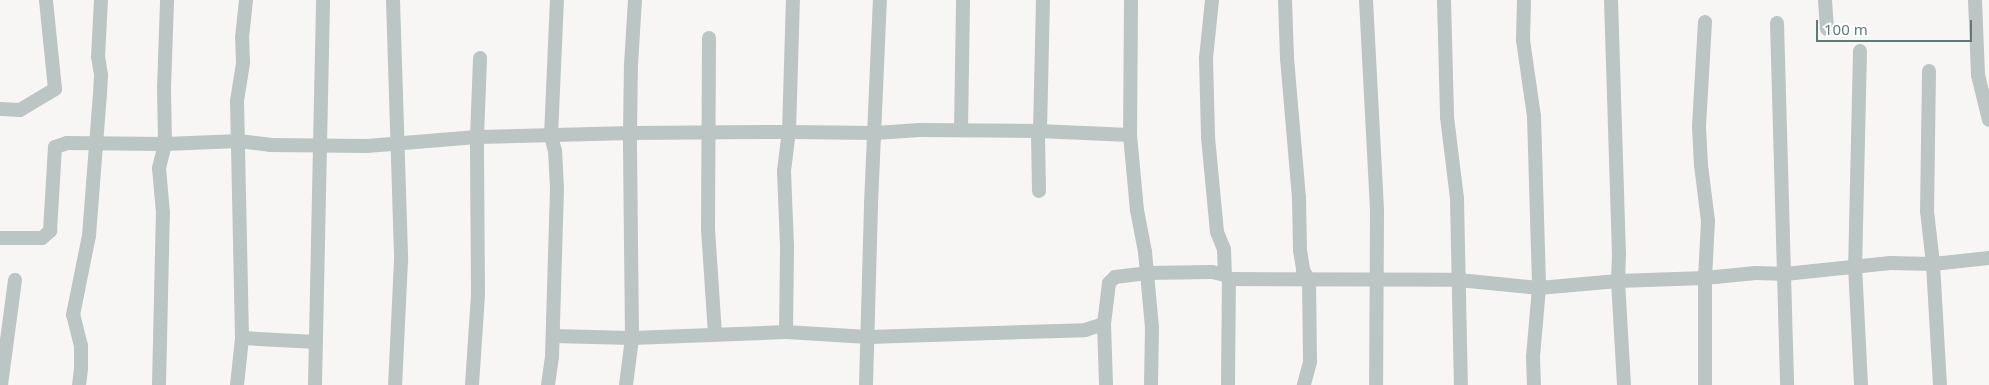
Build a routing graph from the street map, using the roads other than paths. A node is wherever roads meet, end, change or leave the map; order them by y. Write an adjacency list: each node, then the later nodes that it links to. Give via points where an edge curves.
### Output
1 (46, 0): 29 (street, via 54,89 20,110)
2 (101, 0): 40 (street)
3 (167, 0): 42 (street)
4 (246, 0): 41 (street, via 237,100)
5 (323, 0): 43 (street)
6 (393, 0): 44 (street, via 394,93)
7 (557, 0): 38 (street)
8 (635, 0): 34 (street)
9 (793, 0): 33 (street)
10 (880, 0): 36 (street)
11 (963, 0): 31 (street)
12 (1043, 0): 32 (street)
13 (1131, 0): 37 (street)
14 (1212, 0): 52 (street, via 1206,58 1208,137 1217,232 1224,249)
15 (1285, 0): 56 (street, via 1300,250 1303,270)
16 (1366, 0): 53 (street, via 1377,212)
17 (1444, 0): 57 (street, via 1447,118 1457,199)
18 (1524, 0): 59 (street, via 1523,40 1534,116)
19 (1611, 0): 58 (street)
20 (1825, 0): 24 (street)
21 (1975, 0): 30 (street, via 1978,75)
22 (1704, 22): 54 (street, via 1699,127 1708,221)
23 (1777, 23): 51 (street)
24 (1827, 29)
25 (709, 38): 35 (street)
26 (1860, 51): 49 (street)
27 (480, 58): 39 (street)
28 (1929, 70): 48 (street, via 1927,211)
29 (0, 109)
30 (1989, 120)
31 (961, 130): 32 (street); 36 (street)
32 (1039, 131): 37 (street); 45 (street)
33 (789, 132): 35 (street); 36 (street); 61 (street, via 784,171)
34 (630, 133): 35 (street); 38 (street); 66 (street)
35 (709, 134): 62 (street, via 708,229)
36 (875, 134): 64 (street)
37 (1130, 135): 50 (street)
38 (551, 136): 39 (street); 63 (street, via 557,188)
39 (477, 137): 44 (street); 74 (street, via 478,295)
40 (96, 142): 42 (street); 46 (street, via 67,143 56,147 50,231 42,238); 69 (street, via 89,236 73,315 81,346)
41 (239, 142): 42 (street); 43 (street); 65 (street)
42 (165, 144): 70 (street, via 159,168 163,213)
43 (320, 144): 44 (street); 67 (street)
44 (399, 144): 73 (street, via 401,260)
45 (1039, 191)
46 (0, 238)
47 (1989, 258): 48 (street)
48 (1933, 264): 49 (street); 89 (street)
49 (1855, 266): 51 (street); 88 (street)
50 (1147, 273): 52 (street, via 1212,272); 60 (street, via 1115,277 1109,283); 79 (street, via 1152,327)
51 (1785, 274): 54 (street); 87 (street)
52 (1227, 277): 56 (street); 80 (street)
53 (1377, 278): 56 (street); 57 (street); 82 (street)
54 (1705, 278): 58 (street); 86 (street)
55 (14, 280): 68 (street)
56 (1309, 280): 81 (street, via 1310,362)
57 (1460, 280): 59 (street); 83 (street)
58 (1618, 281): 59 (street); 85 (street)
59 (1539, 288): 84 (street)
60 (1104, 324): 64 (street, via 1065,332); 78 (street)
61 (786, 332): 62 (street); 64 (street)
62 (715, 334): 66 (street)
63 (553, 336): 66 (street); 75 (street)
64 (868, 337): 77 (street)
65 (242, 338): 67 (street); 71 (street)
66 (632, 338): 76 (street)
67 (316, 342): 72 (street)
68 (1, 385)
69 (79, 385)
70 (159, 385)
71 (237, 385)
72 (315, 385)
73 (395, 385)
74 (472, 385)
75 (548, 385)
76 (626, 385)
77 (866, 385)
78 (1106, 385)
79 (1151, 385)
80 (1228, 385)
81 (1304, 385)
82 (1376, 385)
83 (1461, 385)
84 (1534, 385)
85 (1624, 385)
86 (1705, 385)
87 (1787, 385)
88 (1861, 385)
89 (1940, 385)

